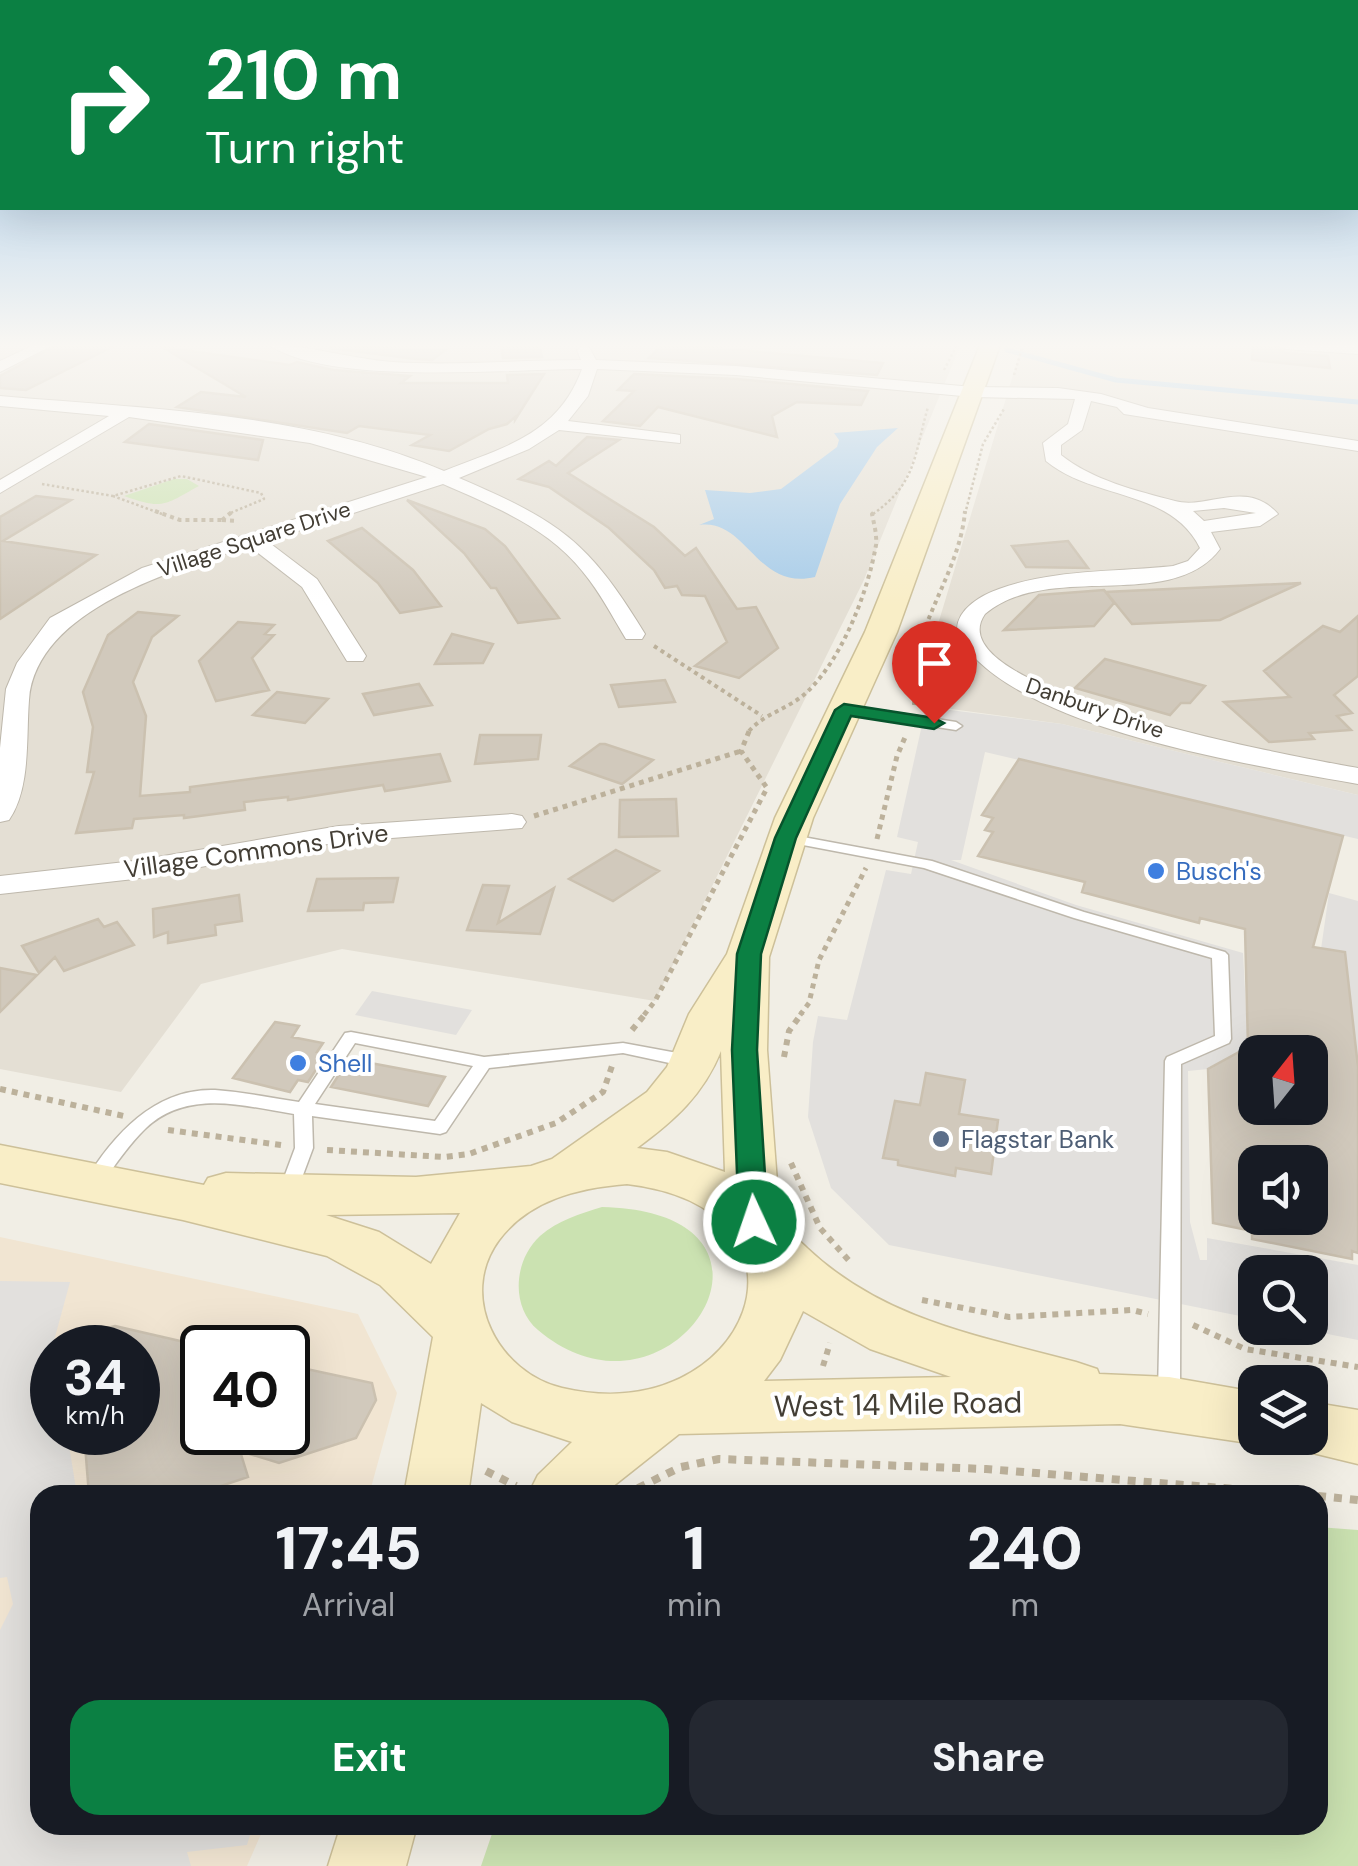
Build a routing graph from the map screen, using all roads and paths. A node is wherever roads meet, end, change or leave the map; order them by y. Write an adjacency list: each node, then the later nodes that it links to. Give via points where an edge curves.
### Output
1 (94, 432): 13 (street)
2 (287, 432): 12 (street, via 382,453)
3 (544, 432): 12 (street, Village Square Drive)
4 (620, 432): 10 (street)
5 (924, 432): 22 (path, via 903,484 872,514 877,543 826,668 804,695)
6 (958, 432): 21 (street)
7 (992, 432): 23 (path, via 963,538 916,659)
8 (1067, 432): 15 (street, via 1052,443 1058,464)
9 (1274, 432): 11 (street)
10 (674, 438)
11 (1358, 446)
12 (446, 477): 18 (street, Village Square Drive); 19 (street, via 572,546)
13 (6, 484): 14 (path)
14 (113, 496): 16 (path, via 180,520); 16 (path, via 181,476 252,490 264,499)
15 (1176, 508): 17 (street); 17 (street, via 1233,502 1269,514)
16 (222, 520): 18 (path)
17 (1200, 527): 26 (street, Danbury Drive, via 1210,549 1195,565 1011,591 976,610 968,636 1005,674 1062,701 1183,738)
18 (244, 530): 20 (street, via 310,583); 27 (street, Village Square Drive, via 58,623 18,688 8,798)
19 (634, 634): 22 (path)
20 (355, 656)
21 (844, 710): 23 (lane); 29 (street)
22 (763, 717): 25 (path, via 748,728)
23 (913, 721): 24 (lane); 30 (path, via 897,756)
24 (956, 726)
25 (741, 751): 28 (path); 33 (path, via 766,788 655,1001)
26 (1358, 776)
27 (0, 814)
28 (512, 822): 31 (street, Village Commons Drive, via 339,834)
29 (786, 838): 30 (lane); 32 (street)
30 (874, 854): 36 (path, via 819,960 809,1003 789,1031); 48 (lane, via 1220,955 1223,1040 1173,1060)
31 (0, 886)
32 (749, 954): 35 (street); 45 (street, via 744,1050)
33 (623, 1048): 34 (lane); 35 (lane); 42 (path, via 603,1092 556,1123 469,1154)
34 (484, 1062): 38 (lane, via 440,1128); 38 (lane, via 351,1038)
35 (692, 1062): 43 (street, via 664,1104)
36 (783, 1070)
37 (0, 1089): 39 (path)
38 (303, 1110): 39 (lane, via 212,1096 180,1098); 42 (lane)
39 (140, 1121): 42 (path); 44 (lane)
40 (788, 1149): 46 (path, via 820,1228)
41 (0, 1164): 44 (street)
42 (296, 1171): 43 (street, via 467,1194); 44 (street)
43 (555, 1177): 45 (street, via 608,1166 653,1168 697,1180 728,1198); 49 (street, via 506,1201 480,1226 462,1257 454,1290)
44 (118, 1186): 49 (street, via 362,1248 394,1264)
45 (760, 1233): 53 (street, West 14 Mile Road, via 834,1304 867,1322); 54 (street, via 776,1274 766,1337 730,1378)
46 (862, 1276)
47 (910, 1295): 48 (path, via 1009,1317 1132,1310)
48 (1167, 1318): 51 (path, via 1245,1349); 53 (lane)
49 (460, 1330): 54 (street, via 491,1377 537,1406 596,1420); 58 (street)
50 (833, 1334): 52 (path)
51 (1358, 1367)
52 (821, 1372)
53 (1144, 1401): 54 (street, West 14 Mile Road); 55 (street, West 14 Mile Road)
54 (667, 1412): 60 (street)
55 (1238, 1415)
56 (1328, 1431): 57 (street)
57 (1358, 1437)
58 (458, 1481): 59 (path)
59 (484, 1485)
60 (558, 1485)
61 (647, 1485): 62 (path, via 719,1459)
62 (1185, 1485)
63 (1328, 1497): 64 (path)
64 (1358, 1500)
65 (376, 1835): 66 (street)
66 (367, 1866)

